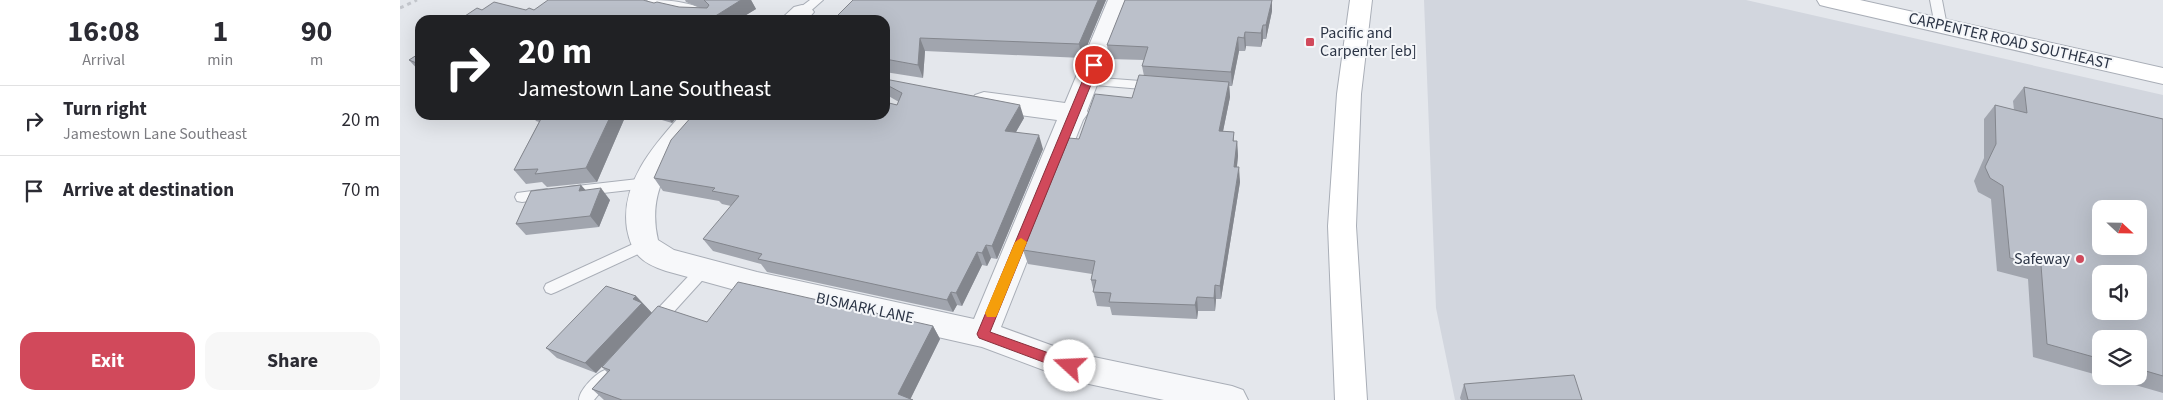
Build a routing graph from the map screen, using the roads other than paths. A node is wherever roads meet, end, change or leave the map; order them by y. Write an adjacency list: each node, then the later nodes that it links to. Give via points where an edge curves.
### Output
1 (658, 0): 6 (street)
2 (1119, 0): 9 (street)
3 (1361, 0): 24 (main road, via 1350,94 1342,226)
4 (1828, 0): 7 (main road, CARPENTER ROAD SOUTHEAST)
5 (1936, 0): 7 (lane)
6 (692, 15)
7 (1941, 26): 8 (main road, CARPENTER ROAD SOUTHEAST)
8 (2163, 76)
9 (1088, 81): 10 (lane); 12 (street)
10 (1163, 86)
11 (959, 96): 12 (street)
12 (1075, 113): 20 (street)
13 (692, 120): 14 (street, via 656,162)
14 (647, 183): 15 (lane); 16 (street, via 640,216)
15 (522, 197)
16 (644, 245): 17 (street, BISMARK LANE, via 666,259); 18 (lane)
17 (704, 269): 19 (lane); 20 (street, BISMARK LANE)
18 (551, 288)
19 (645, 334)
20 (983, 334): 23 (street, BISMARK LANE, via 1070,366)
21 (612, 370): 22 (lane)
22 (586, 398)
23 (1232, 400)
24 (1352, 400)

